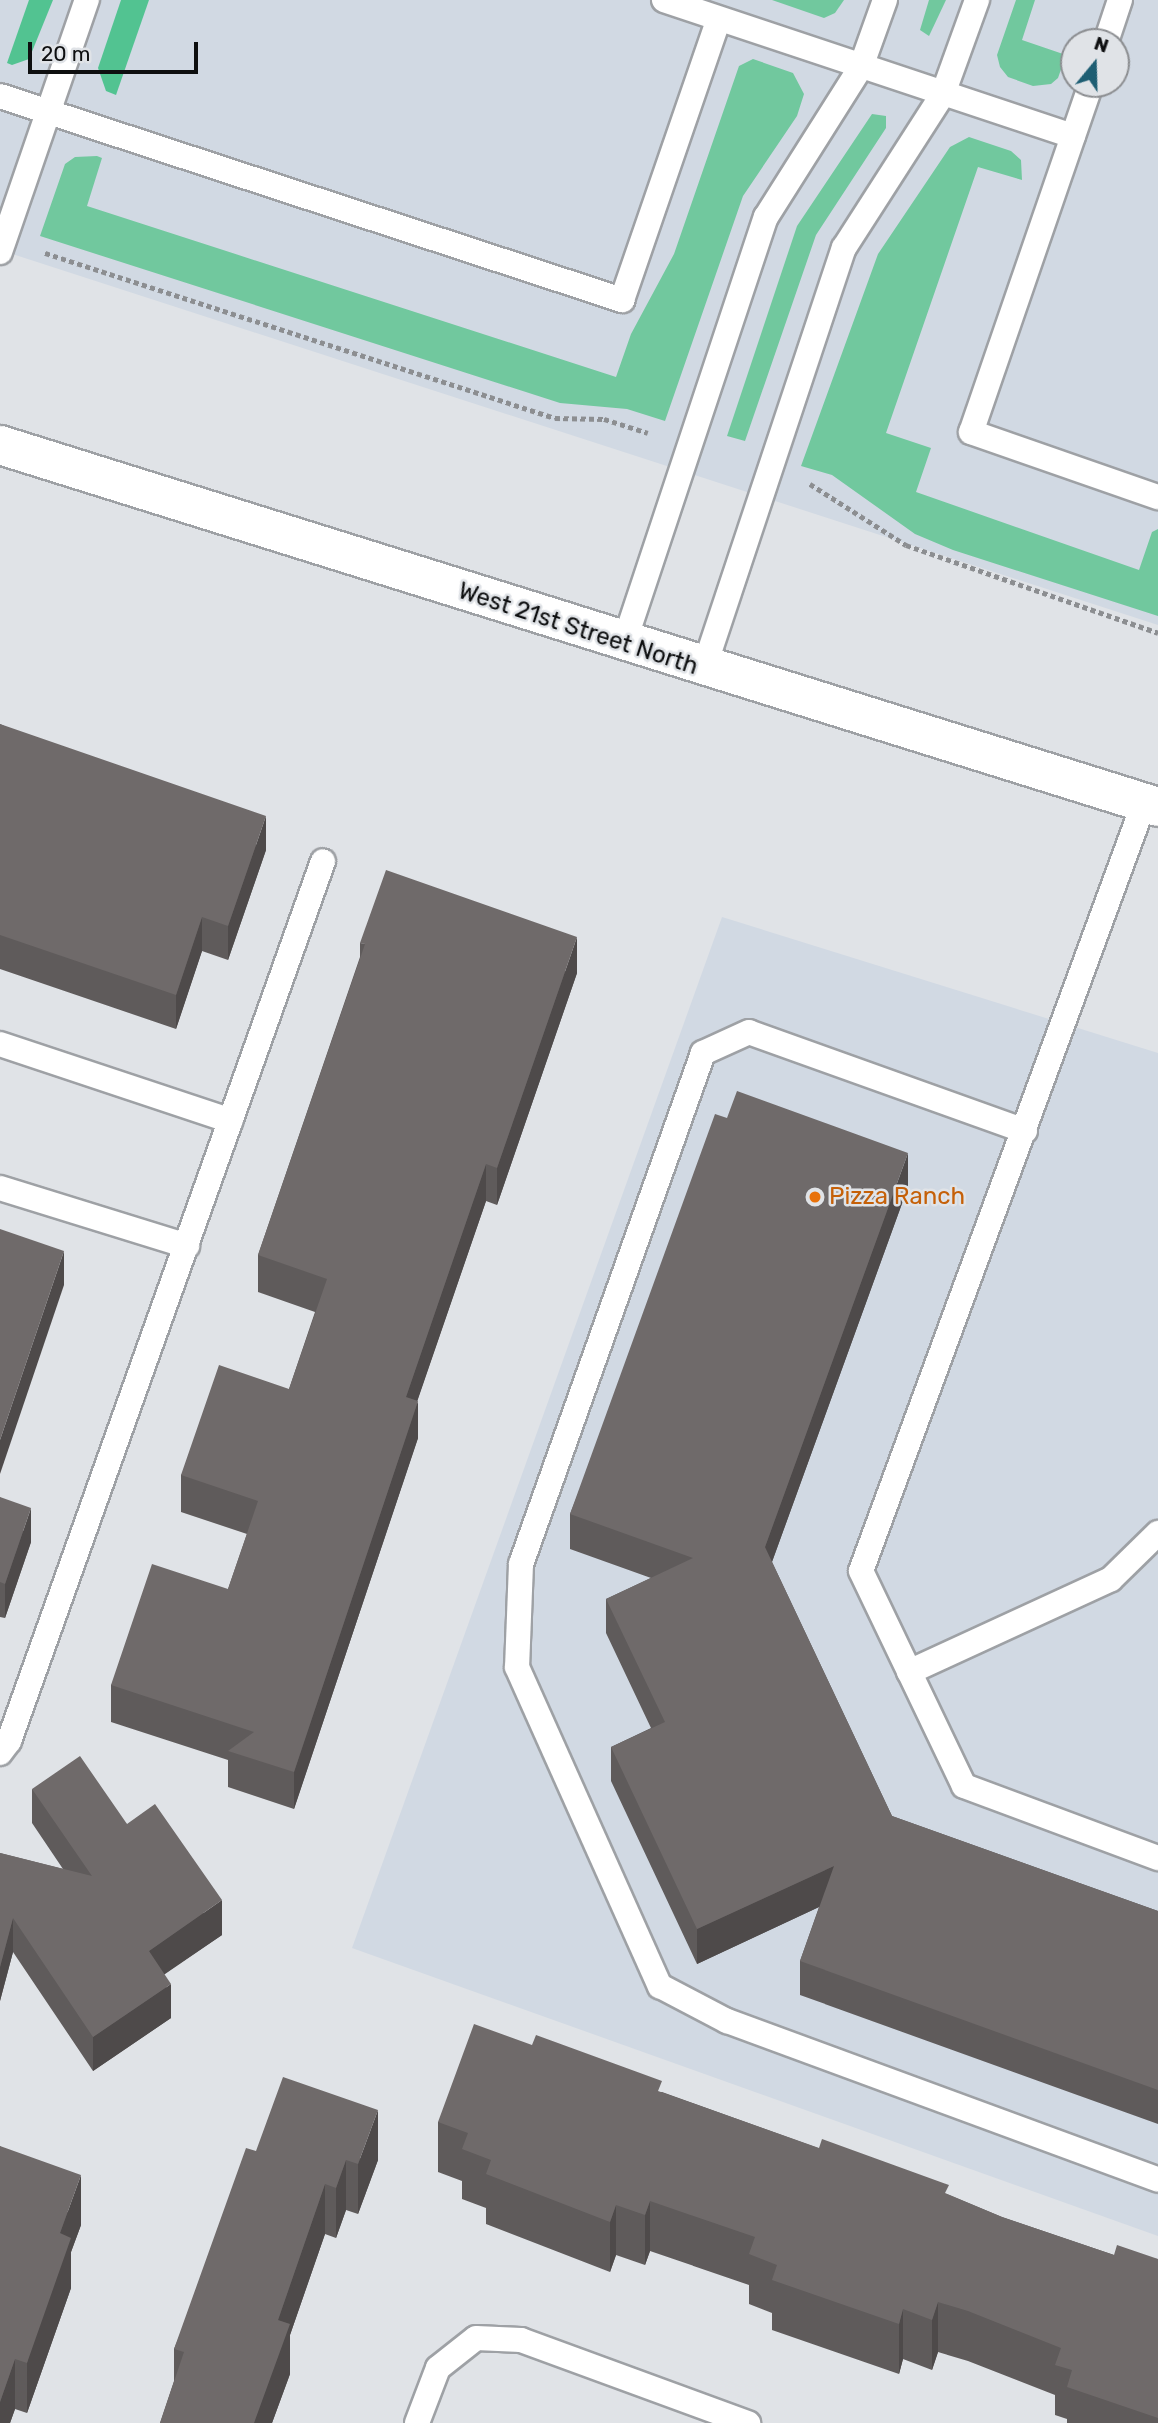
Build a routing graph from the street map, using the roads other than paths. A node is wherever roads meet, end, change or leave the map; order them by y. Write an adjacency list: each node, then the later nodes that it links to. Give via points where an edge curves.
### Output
1 (87, 0): 12 (lane)
2 (664, 0): 6 (lane)
3 (885, 0): 8 (lane)
4 (977, 0): 9 (lane)
5 (1120, 0): 7 (lane)
6 (719, 19): 8 (lane); 12 (lane, via 622,300)
7 (1111, 28)
8 (861, 66): 9 (lane); 17 (lane, via 766,217)
9 (943, 94): 13 (lane); 18 (lane, via 844,248)
10 (0, 96): 12 (lane)
11 (1086, 98): 13 (lane)
12 (48, 112): 14 (lane)
13 (1073, 136): 16 (lane, via 971,432)
14 (2, 246)
15 (0, 445): 17 (main road, West 21st Street North)
16 (1158, 497)
17 (624, 643): 18 (main road, West 21st Street North)
18 (704, 668): 19 (main road, West 21st Street North)
19 (1151, 805): 23 (lane)
20 (323, 861): 22 (lane)
21 (0, 1044): 22 (lane)
22 (231, 1121): 25 (lane)
23 (1025, 1131): 27 (lane, via 861,1571); 30 (lane, via 749,1032 704,1053 521,1564 517,1667 660,1986 727,2021)
24 (0, 1188): 25 (lane)
25 (187, 1246): 28 (lane, via 9,1741)
26 (1158, 1533): 27 (lane, via 1111,1579)
27 (909, 1672): 29 (lane, via 964,1786)
28 (0, 1753)
29 (1158, 1858)
30 (1158, 2180)
31 (417, 2423): 32 (lane, via 438,2368 476,2338 520,2340)
32 (748, 2423)

